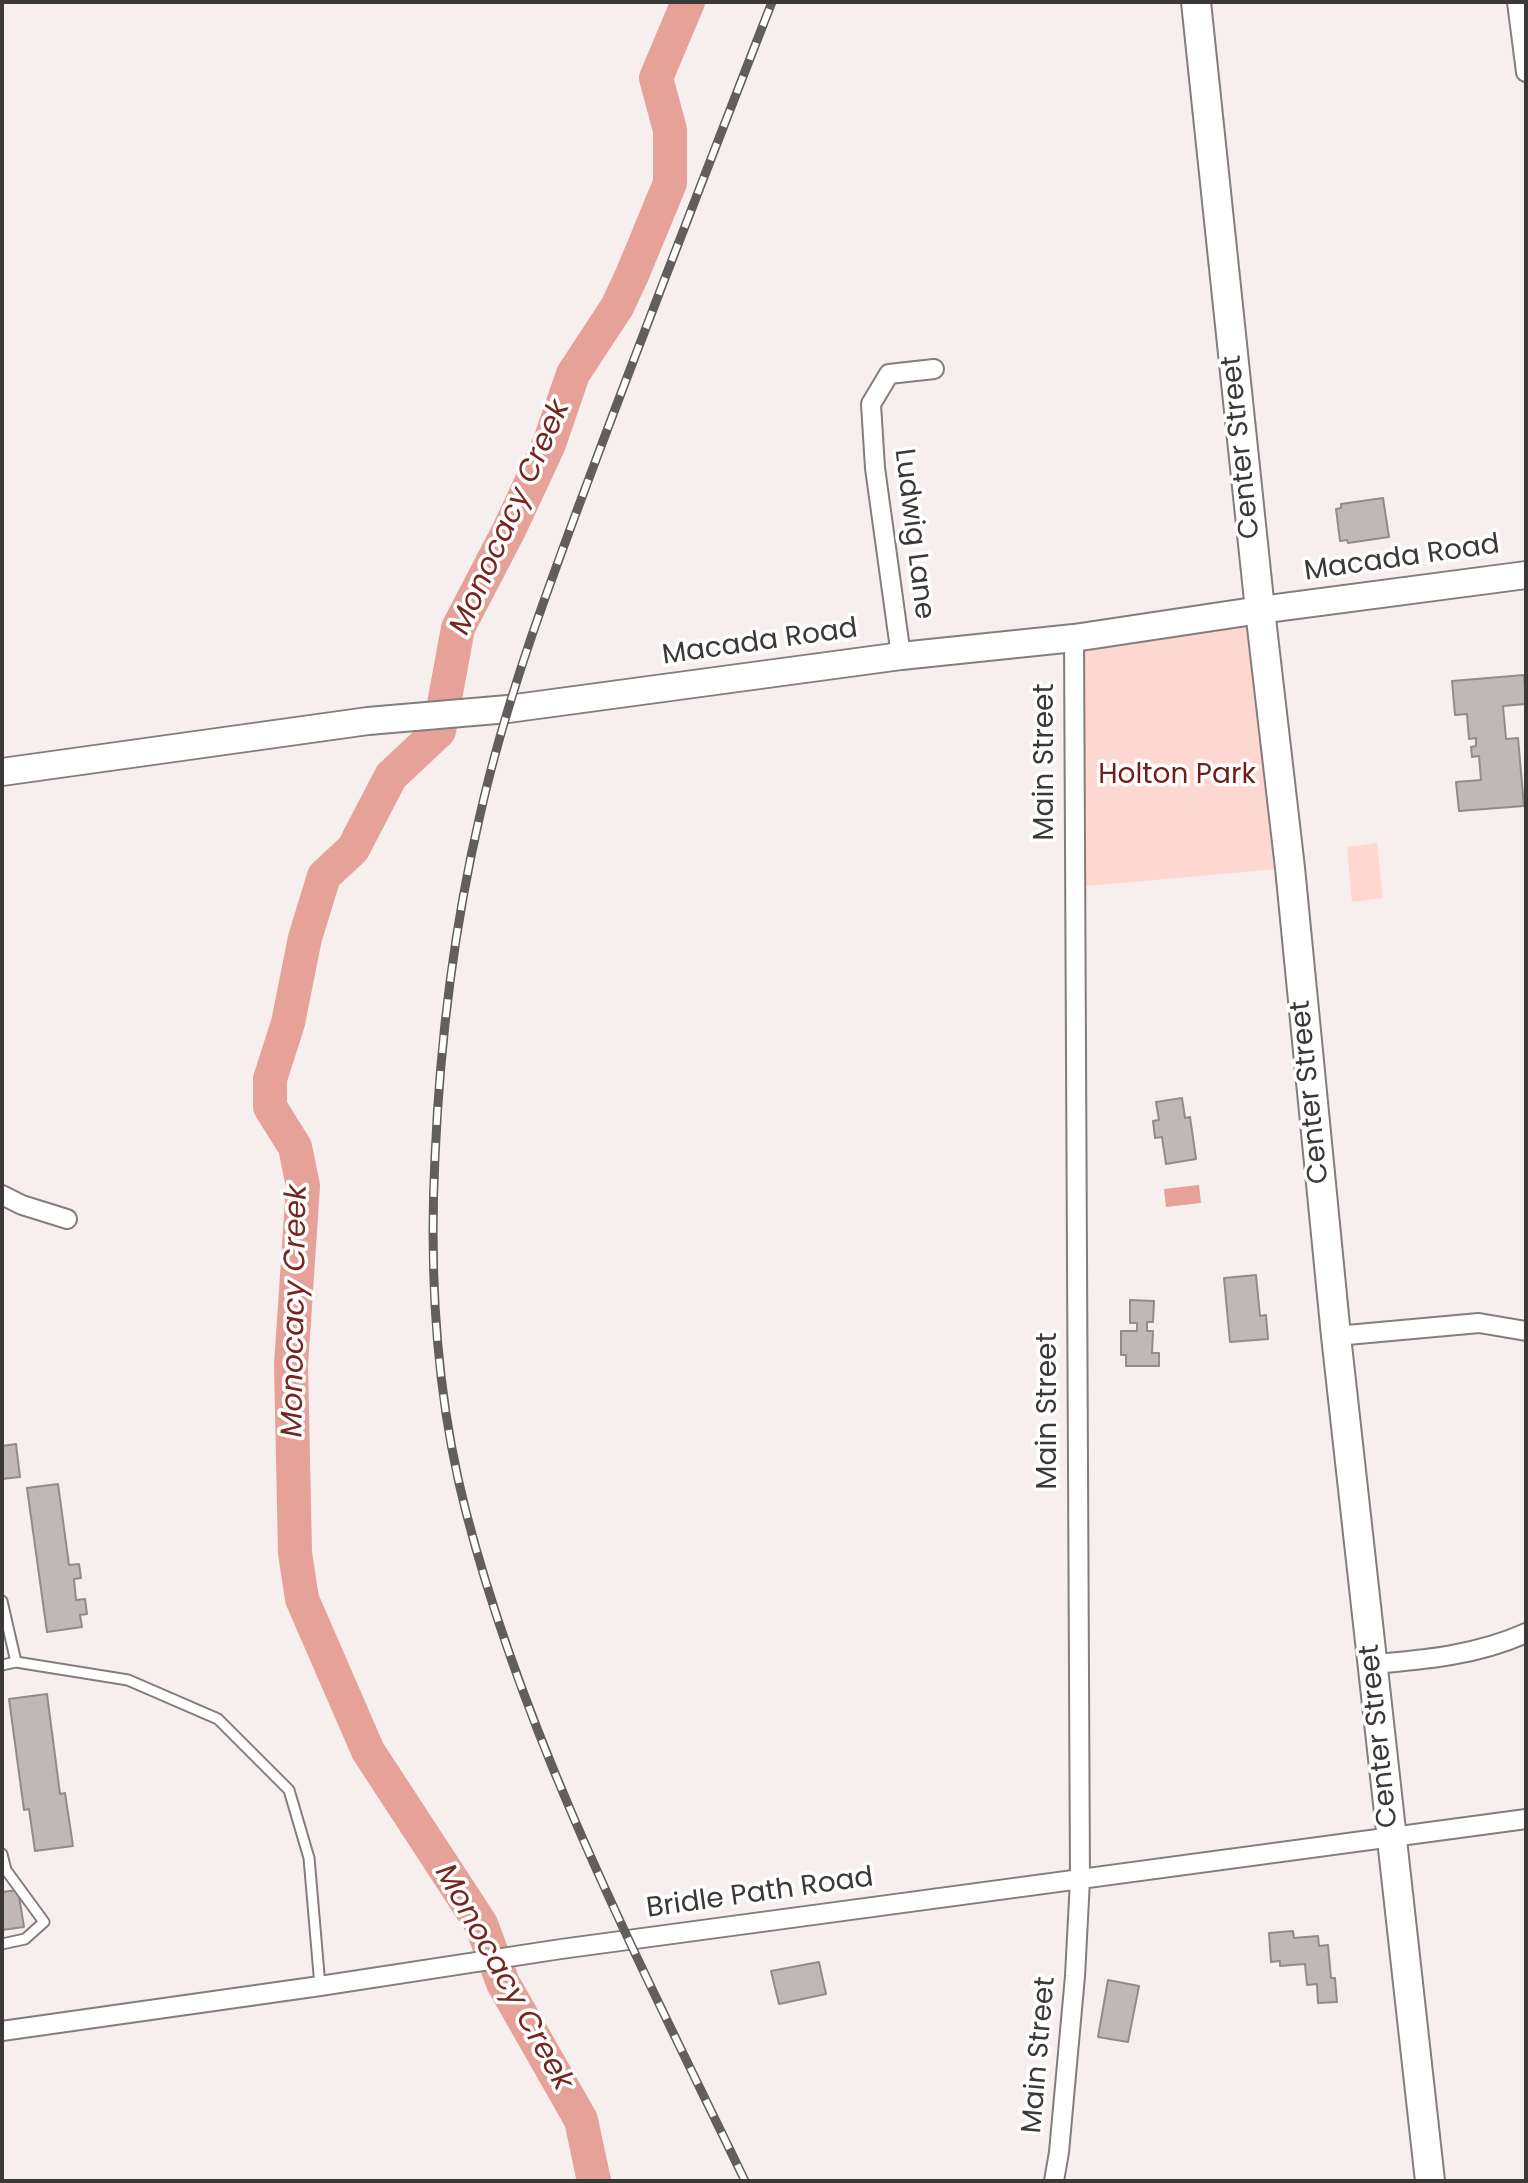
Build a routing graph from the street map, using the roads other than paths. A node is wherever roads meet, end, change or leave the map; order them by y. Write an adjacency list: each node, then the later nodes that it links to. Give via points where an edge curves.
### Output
1 (1196, 2): 6 (main road, Center Street)
2 (1517, 2): 3 (street)
3 (1526, 72)
4 (934, 369): 8 (street, Ludwig Lane, via 889,374 871,404)
5 (1526, 575): 6 (street, Macada Road)
6 (1260, 610): 7 (street, Macada Road); 13 (main road, Center Street)
7 (1074, 638): 8 (street, Macada Road); 22 (street, Main Street)
8 (901, 656): 9 (street, Macada Road)
9 (2, 772)
10 (2, 1195): 11 (street)
11 (67, 1219)
12 (1526, 1331): 13 (street, via 1479,1323)
13 (1336, 1336): 17 (main road, Center Street)
14 (2, 1601): 16 (lane)
15 (1526, 1633): 17 (street, via 1487,1648)
16 (16, 1662): 18 (lane); 24 (lane, via 128,1680 218,1719 289,1790 309,1858)
17 (1372, 1664): 20 (main road, Center Street)
18 (2, 1665)
19 (1526, 1819): 20 (street, Bridle Path Road)
20 (1391, 1838): 22 (street, Bridle Path Road); 27 (main road, Center Street)
21 (2, 1854): 23 (lane, via 6,1870 44,1922 25,1939)
22 (1080, 1880): 24 (street, Bridle Path Road); 26 (street, Main Street)
23 (2, 1944)
24 (320, 1986): 25 (street, Bridle Path Road)
25 (2, 2031)
26 (1054, 2181)
27 (1430, 2181)

